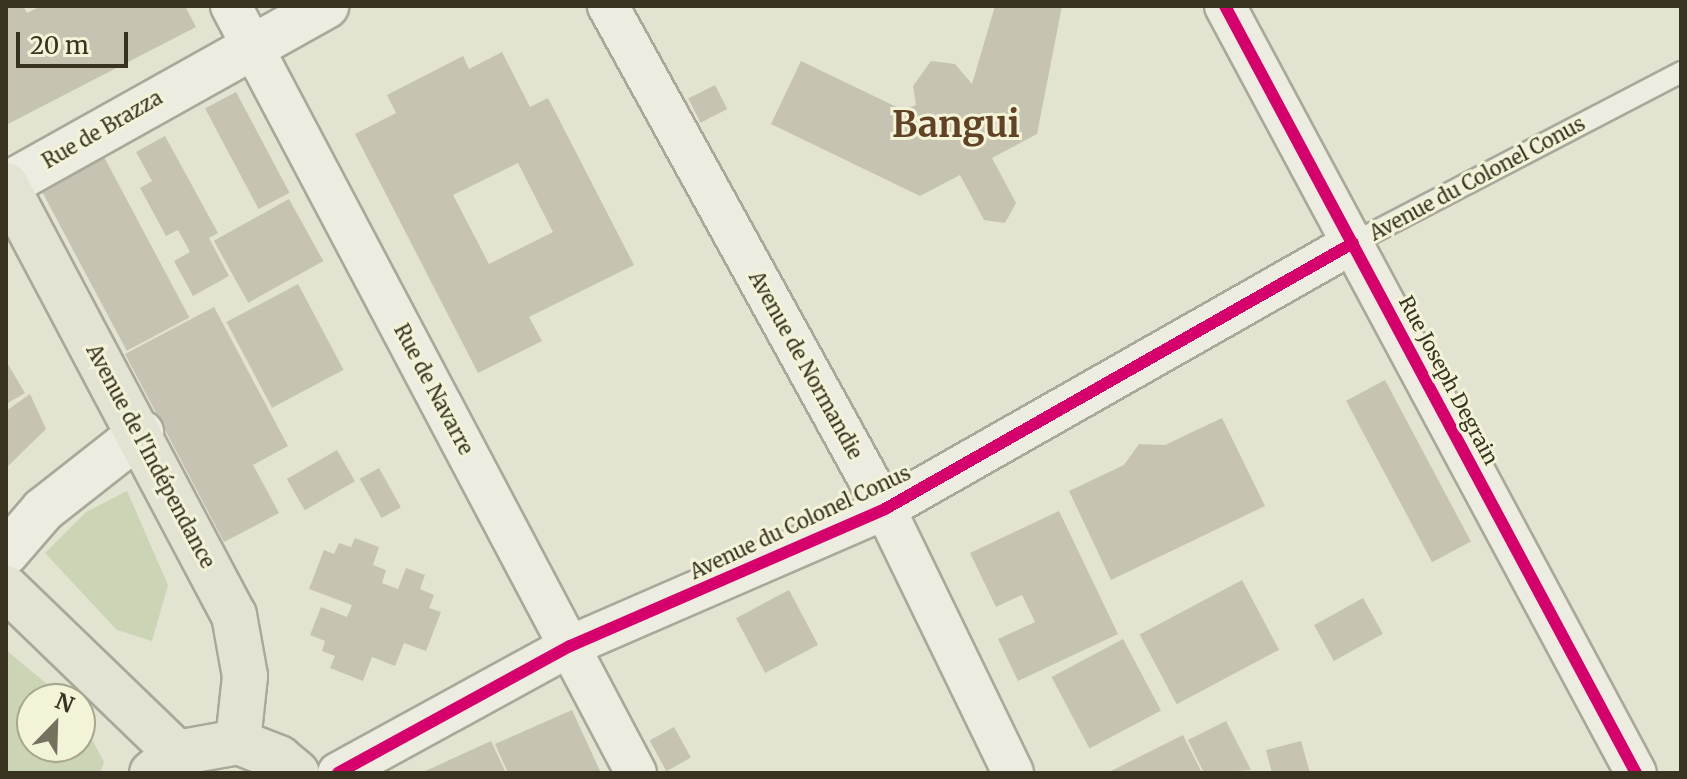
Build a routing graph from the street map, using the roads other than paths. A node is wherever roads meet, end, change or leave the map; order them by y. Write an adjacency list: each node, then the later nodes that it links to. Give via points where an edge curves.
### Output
1 (326, 6): 4 (street, Rue de Brazza)
2 (608, 6): 9 (street, Avenue de Normandie)
3 (1225, 6): 7 (street, Rue Joseph Degrain)
4 (241, 25): 6 (street, Rue de Brazza); 12 (street, Rue de Navarre)
5 (1681, 72): 7 (lane, Avenue du Colonel Conus)
6 (6, 185): 8 (main road, Avenue de l'Indépendance)
7 (1353, 243): 9 (street, Avenue du Colonel Conus); 19 (street, Rue Joseph Degrain)
8 (141, 433): 10 (street, via 43,510); 13 (main road, Avenue de l'Indépendance, via 234,615 245,676)
9 (885, 509): 12 (street, Avenue du Colonel Conus); 18 (street, Avenue de Normandie)
10 (6, 553)
11 (6, 588): 14 (main road)
12 (570, 646): 16 (street, Avenue du Colonel Conus); 17 (street, Rue de Navarre)
13 (238, 742): 14 (main road); 15 (main road, via 279,758)
14 (164, 763)
15 (297, 773)
16 (338, 773)
17 (636, 773)
18 (1013, 773)
19 (1636, 773)

